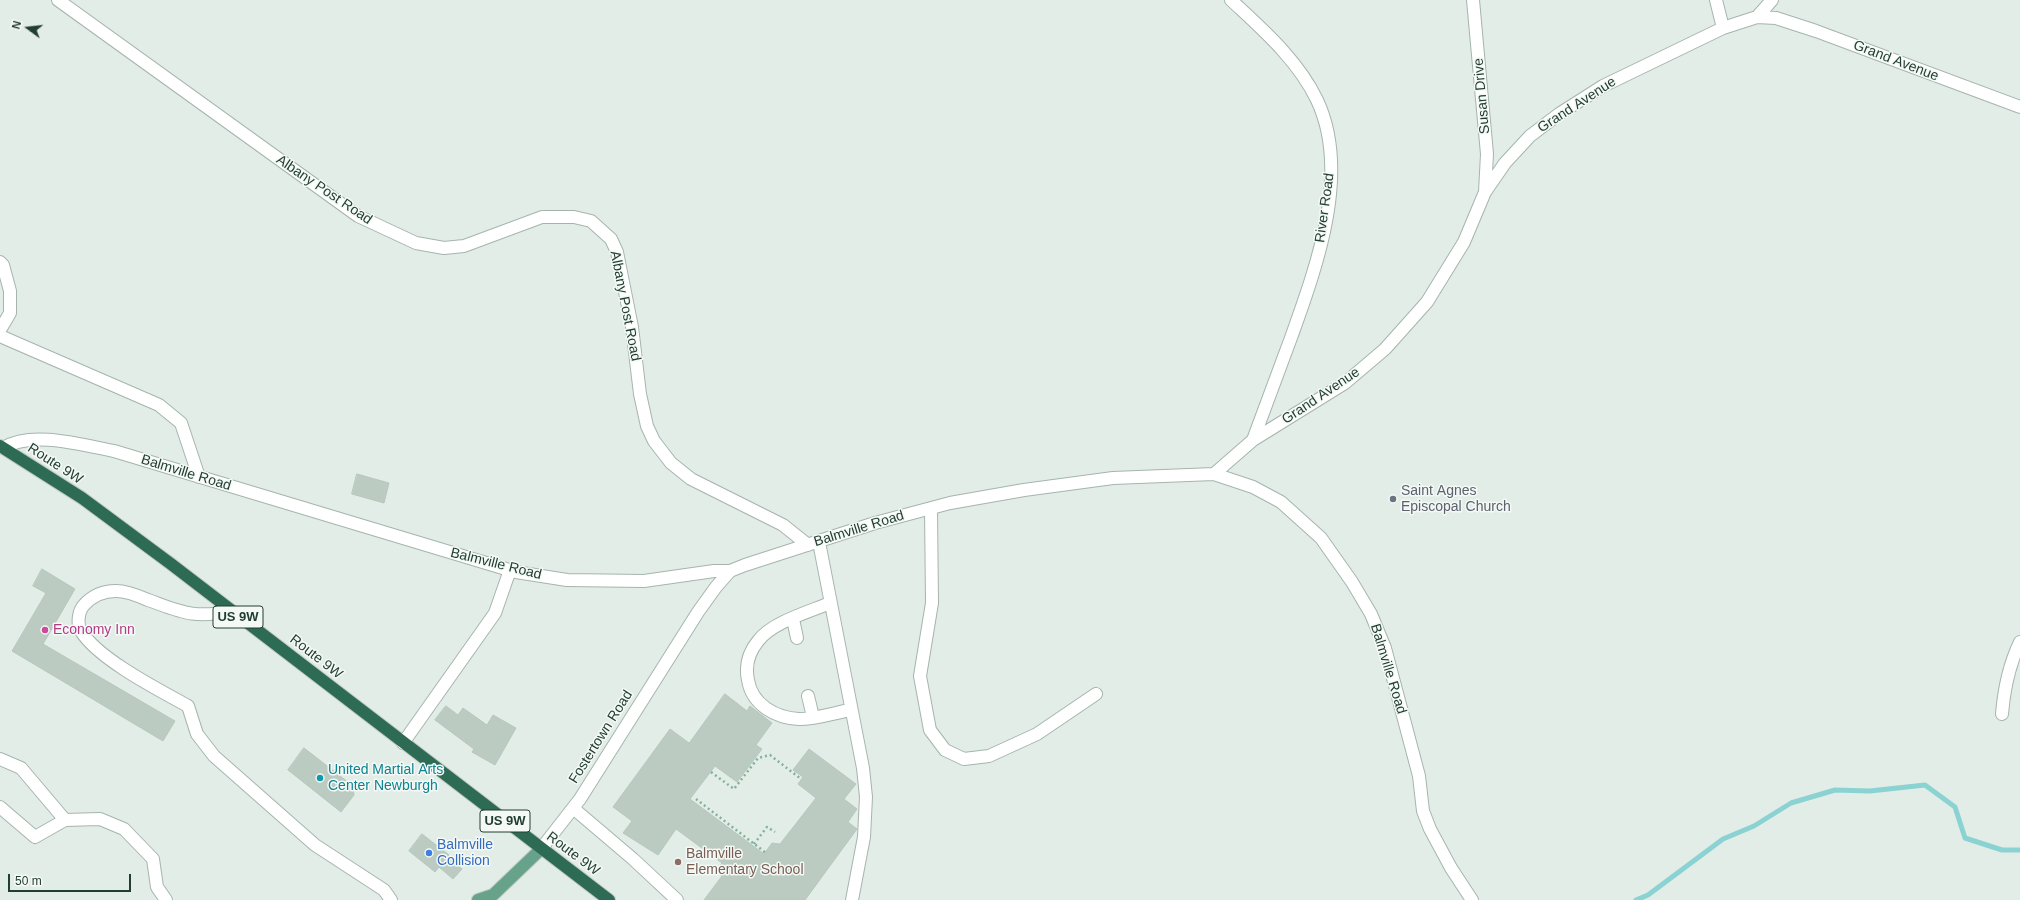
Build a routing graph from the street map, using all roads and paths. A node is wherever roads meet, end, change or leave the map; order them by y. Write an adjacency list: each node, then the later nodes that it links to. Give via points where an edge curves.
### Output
1 (58, 0): 18 (street, Albany Post Road, via 358,216 416,243 444,248 464,246 542,217 574,217 591,221 611,239 617,252 632,327 640,394 647,426 654,441 671,463 691,479)
2 (1231, 0): 13 (street, River Road, via 1300,70 1317,101 1330,149 1331,174 1327,215 1315,270)
3 (1473, 0): 9 (street, Susan Drive, via 1487,154)
4 (1716, 0): 7 (street)
5 (1772, 0): 6 (street)
6 (1757, 17): 7 (street, Grand Avenue); 8 (street, Grand Avenue, via 1776,18 1816,31)
7 (1723, 28): 9 (street, Grand Avenue, via 1603,86 1559,114 1530,136 1505,163)
8 (2020, 107)
9 (1485, 192): 13 (street, Grand Avenue, via 1464,242 1451,265 1427,302 1385,349 1345,383)
10 (0, 262): 11 (street, via 3,264 10,291 10,313)
11 (0, 330)
12 (0, 336): 16 (street, via 159,405 181,423)
13 (1254, 440): 15 (street, Grand Avenue)
14 (2, 447): 16 (street, Balmville Road, via 23,440 73,443 114,451); 22 (highway, Route 9W / US 9W, via 82,498)
15 (1214, 474): 17 (street, Balmville Road, via 1106,479 1024,490); 50 (street, Balmville Road, via 1253,487 1289,508 1320,538 1356,589 1371,614 1385,648 1419,776 1422,811)
16 (199, 476): 19 (street, Balmville Road)
17 (931, 508): 18 (street, Balmville Road); 26 (street, via 932,603 920,676 930,730 945,750 964,758 989,756 1037,734)
18 (814, 543): 20 (street, Balmville Road); 21 (street)
19 (510, 570): 20 (street, Balmville Road, via 567,580 644,581); 31 (street, via 495,614)
20 (730, 571): 37 (street, Fostertown Road, via 698,612)
21 (830, 603): 23 (street); 28 (street)
22 (231, 611): 31 (highway, Route 9W / US 9W); 45 (street, via 208,616 186,613 117,590 91,598 82,608 79,619 80,630 92,644 142,680 188,706 197,734 214,756 254,793 315,845 384,890)
23 (792, 619): 24 (street); 30 (street, via 758,640 750,654 746,671 749,687 757,700 768,710 781,716 800,719)
24 (797, 638)
25 (2020, 642): 29 (street, via 2004,691)
26 (1096, 694)
27 (808, 696): 30 (street)
28 (850, 710): 30 (street); 49 (street, via 863,768 866,797 864,837)
29 (2002, 714)
30 (813, 717)
31 (403, 743): 41 (highway, Route 9W / US 9W)
32 (0, 760): 38 (street, via 21,768)
33 (711, 772): 34 (path, via 734,789 758,758 770,755)
34 (801, 780)
35 (696, 799): 40 (path)
36 (0, 807): 38 (street, via 34,837)
37 (573, 808): 41 (street, Fostertown Road); 48 (street)
38 (65, 820): 44 (street, via 100,819 124,828 153,859 157,887)
39 (775, 832): 40 (path, via 767,827)
40 (754, 844): 42 (path)
41 (541, 849): 43 (main road, Fostertown Road); 47 (highway, Route 9W / US 9W)
42 (766, 853)
43 (496, 897): 46 (main road, Fostertown Road)
44 (166, 900)
45 (391, 900)
46 (478, 900)
47 (609, 900)
48 (677, 900)
49 (852, 900)
50 (1472, 900)

